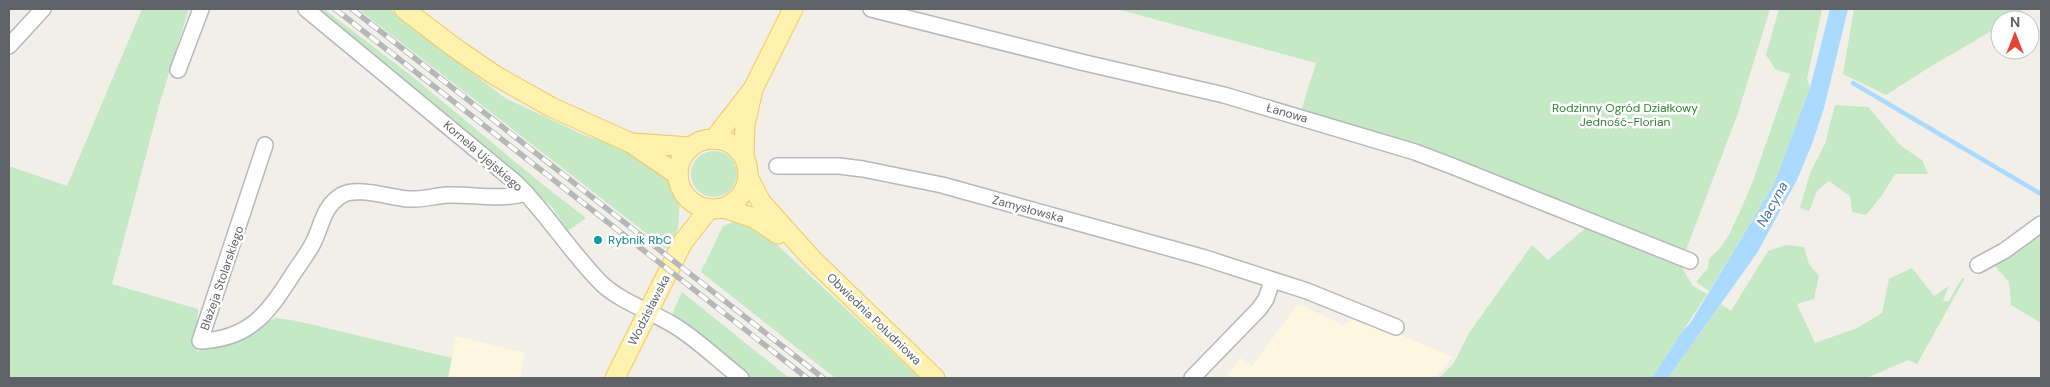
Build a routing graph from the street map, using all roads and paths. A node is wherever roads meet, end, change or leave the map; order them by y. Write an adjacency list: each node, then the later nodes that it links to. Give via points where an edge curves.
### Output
1 (43, 9): 7 (street)
2 (201, 9): 8 (street)
3 (306, 9): 18 (street, Kornela Ujejskiego)
4 (404, 9): 11 (main road, via 475,62 528,95)
5 (792, 9): 9 (main road)
6 (871, 9): 24 (street, Łanowa, via 1224,95 1367,137 1452,166)
7 (9, 46)
8 (178, 70)
9 (753, 89): 10 (main road); 14 (main road, via 745,126)
10 (714, 139): 13 (main road); 14 (main road, via 732,145)
11 (632, 143): 13 (main road); 16 (main road)
12 (265, 145): 18 (street, Błażeja Stolarskiego, via 200,341 227,338 264,316 313,244 326,210 344,195 356,192 413,199 452,195 512,197)
13 (691, 147): 16 (main road, via 681,159)
14 (744, 157): 17 (main road)
15 (777, 166): 26 (street, Zamysłowska, via 838,166 942,185 1205,258)
16 (678, 175): 19 (main road)
17 (748, 177): 20 (main road, via 740,197); 23 (main road, Obwiednia Południowa, via 768,212)
18 (526, 192): 27 (street, Kornela Ujejskiego, via 577,257 603,284 619,297)
19 (685, 196): 20 (main road, via 695,205); 22 (main road, Wodzisławska)
20 (717, 208): 22 (main road, Wodzisławska); 23 (main road, Obwiednia Południowa, via 746,214 762,222)
21 (2041, 224): 25 (street)
22 (683, 242): 27 (main road, Wodzisławska)
23 (813, 260): 31 (main road, Obwiednia Południowa)
24 (1690, 261)
25 (1978, 265)
26 (1272, 281): 28 (street, Zamysłowska, via 1307,291); 32 (street, via 1259,309)
27 (648, 312): 29 (main road, Wodzisławska); 30 (street, Kornela Ujejskiego, via 677,327)
28 (1396, 327)
29 (615, 378)
30 (741, 378)
31 (935, 378)
32 (1192, 378)

